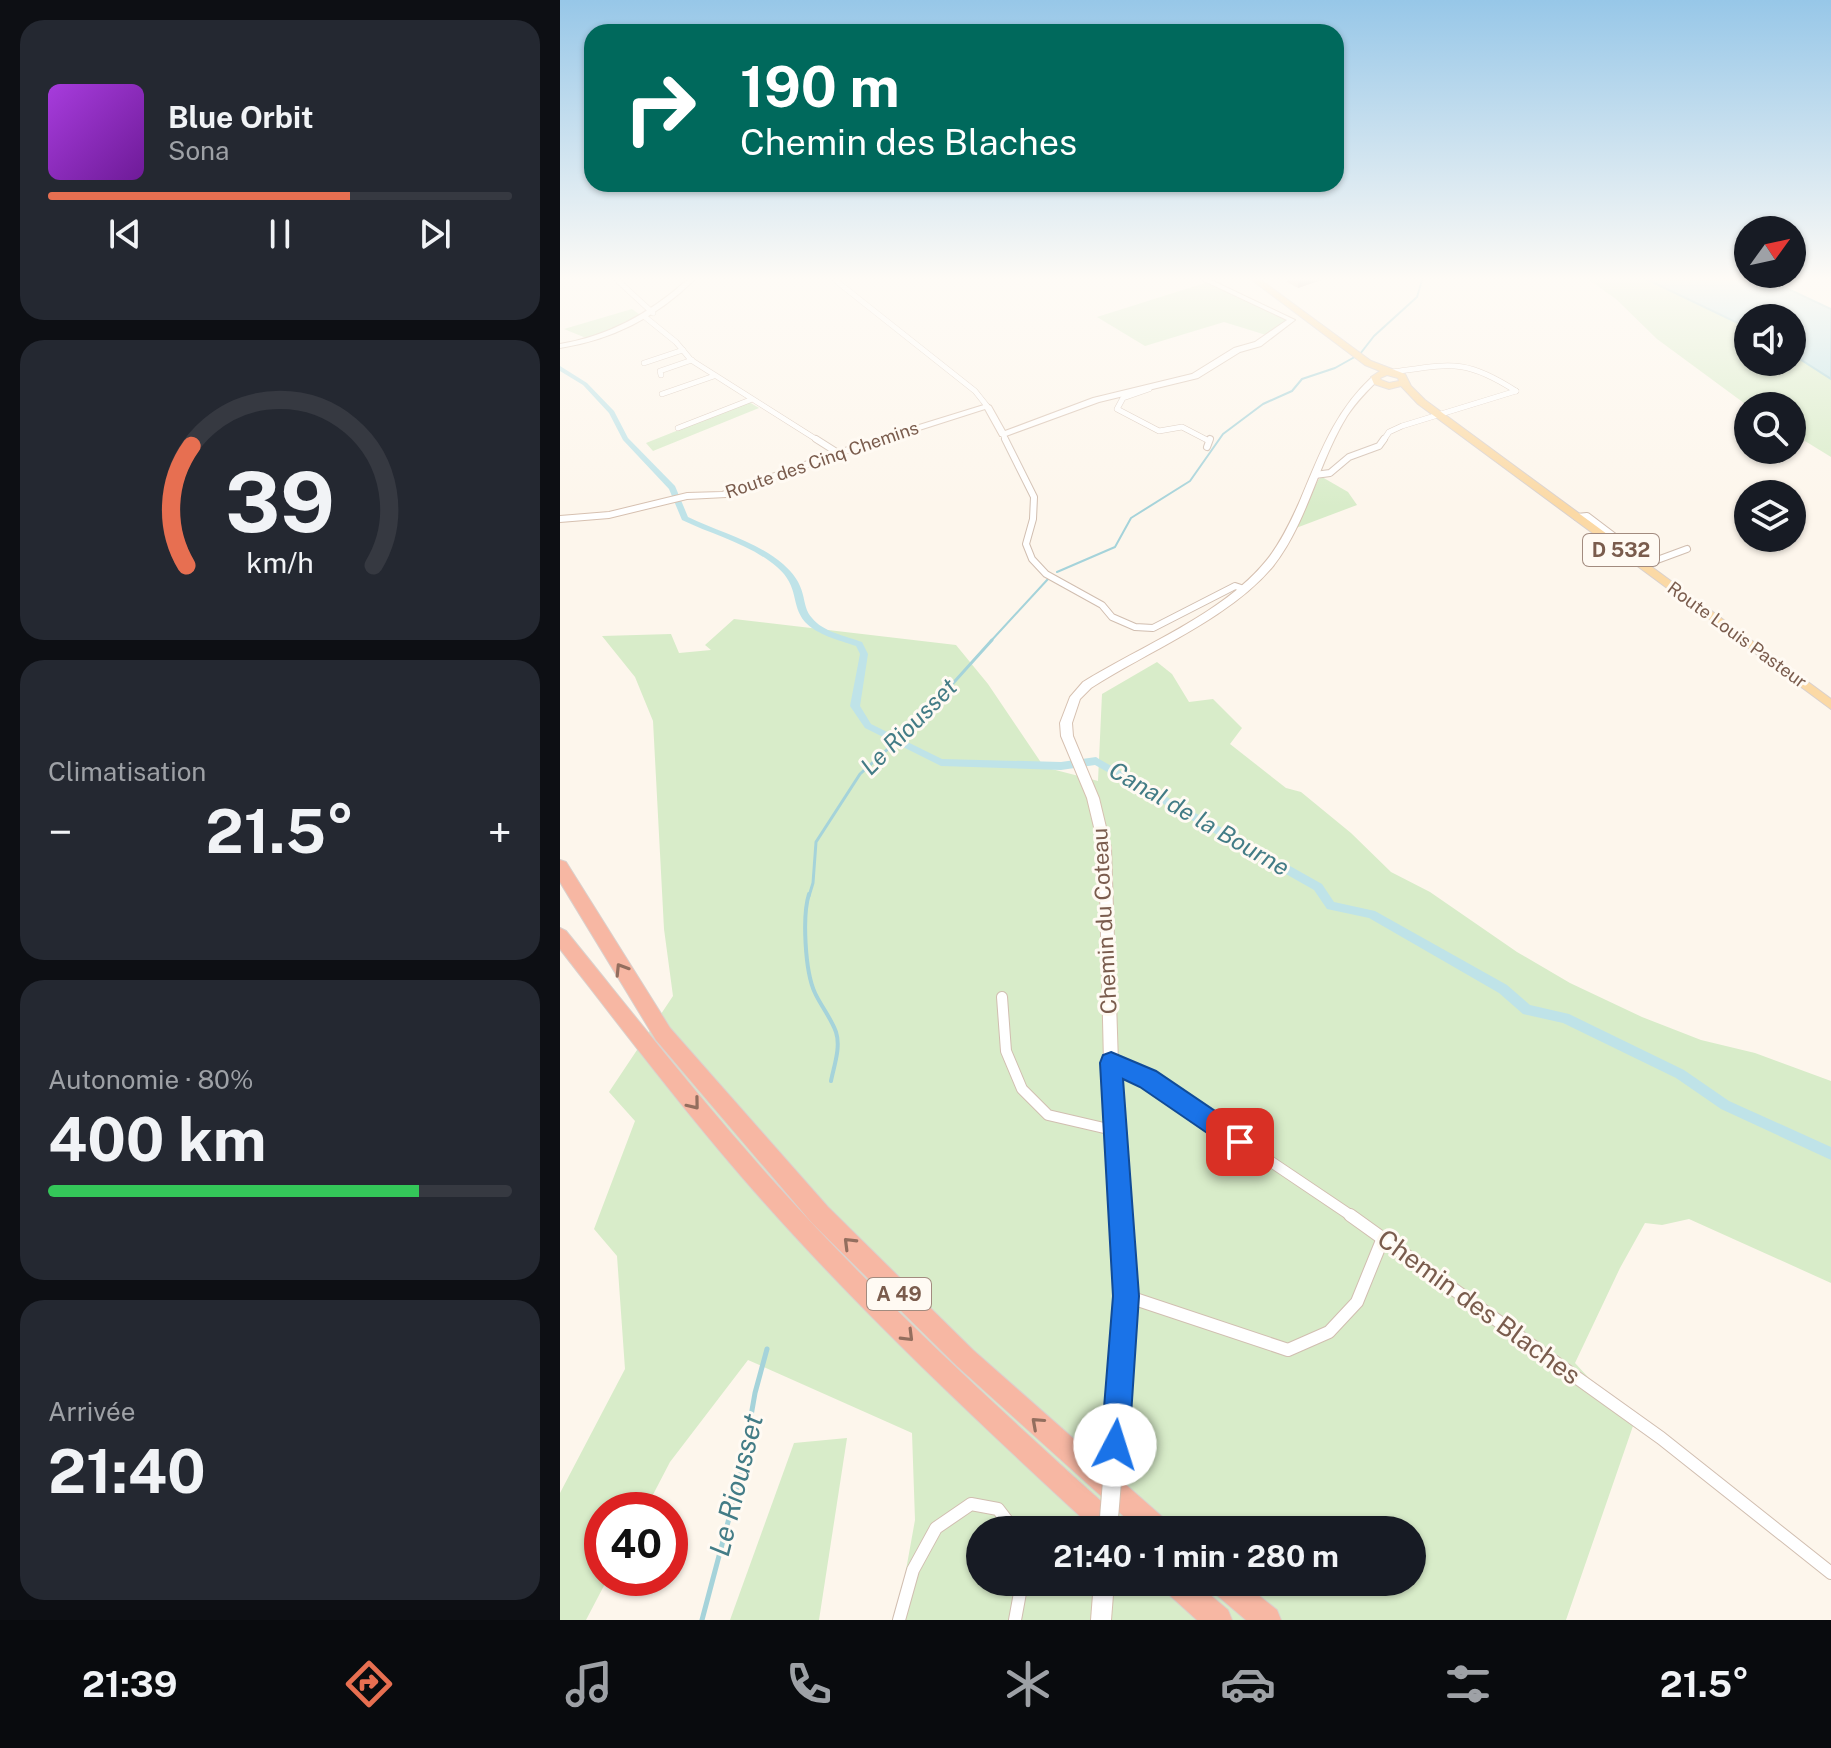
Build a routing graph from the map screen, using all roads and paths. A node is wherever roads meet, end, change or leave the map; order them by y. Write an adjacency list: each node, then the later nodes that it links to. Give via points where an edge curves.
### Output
1 (666, 356): 8 (street)
2 (688, 356): 7 (street)
3 (930, 356): 17 (street)
4 (1228, 356): 14 (street, via 1195,376)
5 (1357, 356): 6 (main road, Route Louis Pasteur / D 532)
6 (1360, 358): 10 (main road, Route Louis Pasteur / D 532); 13 (main road, Route Louis Pasteur / D 532)
7 (692, 360): 11 (street, via 660,371); 12 (street)
8 (644, 363)
9 (1419, 370): 10 (street); 13 (street); 18 (street, via 1470,365 1516,391)
10 (1391, 372): 13 (main road, Route Louis Pasteur); 13 (main road)
11 (661, 375)
12 (714, 376): 15 (street); 16 (street)
13 (1389, 381): 18 (main road, Route Louis Pasteur / D 532); 23 (street, Chemin du Coteau, via 1362,389)
14 (1166, 384): 20 (street, via 1096,400); 21 (street, via 1123,398 1117,409 1159,431 1182,427 1203,435 1210,439)
15 (662, 394)
16 (750, 400): 19 (street); 22 (street)
17 (987, 406): 20 (street); 22 (street, Route des Cinq Chemins)
18 (1438, 414): 23 (street, via 1389,432 1379,446 1349,457 1330,473); 24 (main road, Route Louis Pasteur / D 532)
19 (678, 428)
20 (1003, 434): 27 (street, via 1034,497 1026,544 1032,559 1112,617 1153,628 1235,586)
21 (1207, 447)
22 (838, 453): 25 (street, Route des Cinq Chemins, via 723,495 683,497)
23 (1315, 475): 27 (street, Chemin du Coteau, via 1279,550)
24 (1577, 517): 26 (street, via 1587,516 1649,563); 28 (main road, Route Louis Pasteur / D 532)
25 (561, 520)
26 (1687, 549)
27 (1244, 589): 32 (street, Chemin du Coteau, via 1087,685 1068,710 1067,736 1093,798 1105,848)
28 (1831, 705)
29 (560, 867): 39 (highway, A 49, one-way to 29, via 955,1348 766,1156 663,1034)
30 (560, 936): 37 (highway, A 49, one-way to 37, via 724,1141 799,1225 971,1398)
31 (1002, 997): 33 (street, via 1006,1051 1022,1089 1048,1115)
32 (1111, 1063): 33 (street, Chemin du Coteau); 34 (street, Chemin des Blaches, via 1148,1079)
33 (1117, 1131): 35 (street, Chemin du Coteau)
34 (1383, 1238): 35 (street, via 1357,1302 1329,1332 1288,1350); 40 (street, Chemin des Blaches, via 1661,1438)
35 (1126, 1296): 38 (street, Chemin du Coteau, bridge)
36 (1003, 1516): 45 (street, via 998,1509 971,1504 936,1528 913,1570)
37 (1099, 1516)
38 (1109, 1516)
39 (1142, 1516)
40 (1831, 1573)
41 (1019, 1596): 46 (street)
42 (1103, 1596): 47 (street)
43 (1190, 1596): 48 (highway)
44 (1238, 1596): 49 (highway)
45 (899, 1620)
46 (1015, 1620)
47 (1101, 1620)
48 (1218, 1620)
49 (1267, 1620)

